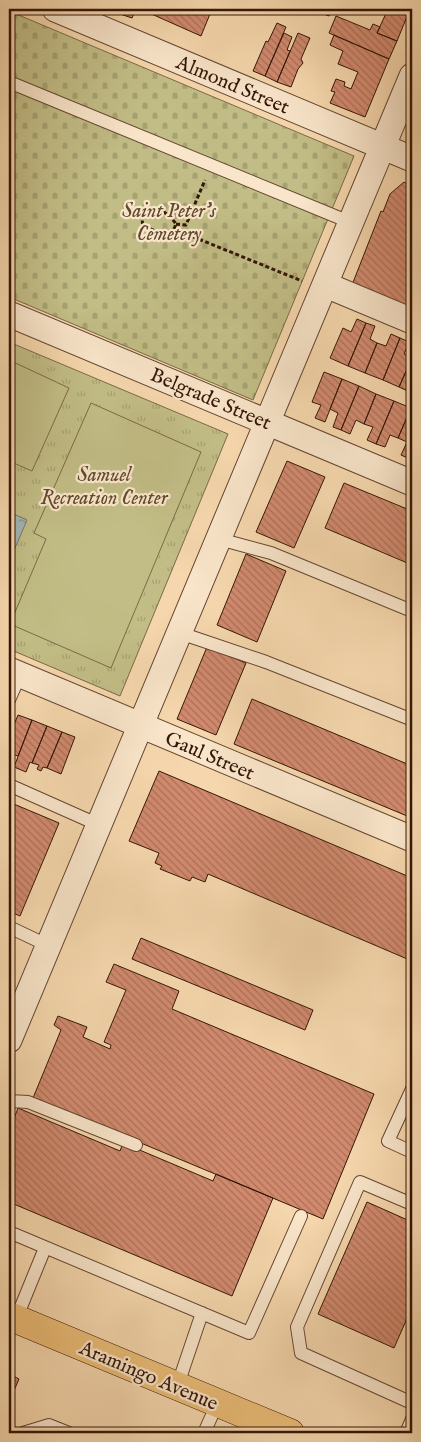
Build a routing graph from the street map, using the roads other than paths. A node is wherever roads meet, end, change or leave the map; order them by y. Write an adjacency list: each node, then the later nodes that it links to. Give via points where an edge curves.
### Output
1 (55, 9): 4 (street, Almond Street)
2 (412, 76): 4 (street)
3 (9, 82): 6 (lane)
4 (383, 147): 5 (street, Almond Street); 6 (street)
5 (412, 159)
6 (352, 223): 7 (street)
7 (325, 287): 9 (street); 10 (street)
8 (9, 314): 10 (street, Belgrade Street)
9 (412, 321)
10 (269, 422): 11 (street, Belgrade Street); 12 (street)
11 (412, 483)
12 (220, 539): 13 (lane, via 271,553); 14 (street)
13 (412, 611)
14 (180, 633): 17 (lane, via 266,662 410,719); 18 (street)
15 (15, 673): 16 (lane); 18 (street, Gaul Street)
16 (9, 700)
17 (412, 713)
18 (141, 726): 20 (street); 21 (street, Gaul Street)
19 (9, 784): 20 (lane)
20 (99, 825): 23 (street)
21 (412, 839)
22 (9, 927): 23 (lane)
23 (49, 946): 24 (street)
24 (9, 1040)
25 (412, 1088): 28 (lane, via 388,1141)
26 (9, 1101): 27 (lane, via 28,1102)
27 (136, 1145)
28 (412, 1152)
29 (412, 1204): 36 (lane, via 360,1182 297,1327 301,1353)
30 (301, 1216): 33 (lane, via 249,1333)
31 (9, 1232): 32 (lane)
32 (46, 1248): 33 (lane); 34 (lane)
33 (202, 1314): 35 (lane)
34 (12, 1318): 35 (main road, Aramingo Avenue)
35 (177, 1387): 37 (main road, Aramingo Avenue)
36 (412, 1403)
37 (217, 1404): 41 (lane); 42 (main road, Aramingo Avenue)
38 (412, 1419): 43 (lane)
39 (22, 1433): 40 (lane, via 49,1425)
40 (69, 1433)
41 (204, 1433)
42 (290, 1433)
43 (406, 1433)

